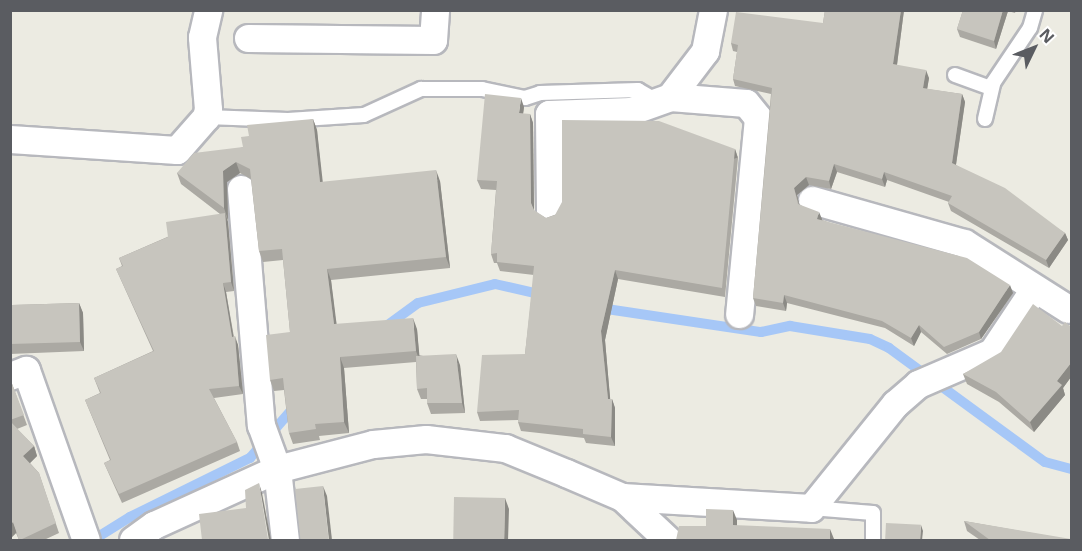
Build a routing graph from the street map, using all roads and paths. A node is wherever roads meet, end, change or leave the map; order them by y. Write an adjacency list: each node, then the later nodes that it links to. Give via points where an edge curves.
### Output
1 (208, 10): 9 (street, via 202,37)
2 (435, 10): 5 (street, via 433,40)
3 (713, 10): 8 (street, via 705,51)
4 (1035, 10): 7 (lane, via 1030,28)
5 (248, 38)
6 (955, 75): 7 (lane)
7 (991, 88): 10 (lane)
8 (664, 100): 9 (lane, via 638,90 540,93 525,98 482,89 421,89 363,115 288,120); 14 (street, via 631,111 549,114); 17 (street, via 746,103 758,118)
9 (206, 117): 11 (street, via 177,150)
10 (985, 119)
11 (10, 139)
12 (241, 189): 19 (street, via 261,425)
13 (812, 200): 15 (street, via 964,243)
14 (550, 211)
15 (1034, 289): 16 (street); 21 (street, via 992,352 918,384 896,404)
16 (1068, 309)
17 (739, 314)
18 (10, 376): 22 (street, via 26,370)
19 (276, 469): 20 (street, via 373,444 426,439 504,448); 23 (street, via 154,525); 24 (street)
20 (622, 497): 21 (street); 25 (street)
21 (811, 508): 26 (lane, via 873,513)
22 (86, 540)
23 (133, 540)
24 (285, 540)
25 (668, 540)
26 (873, 540)

